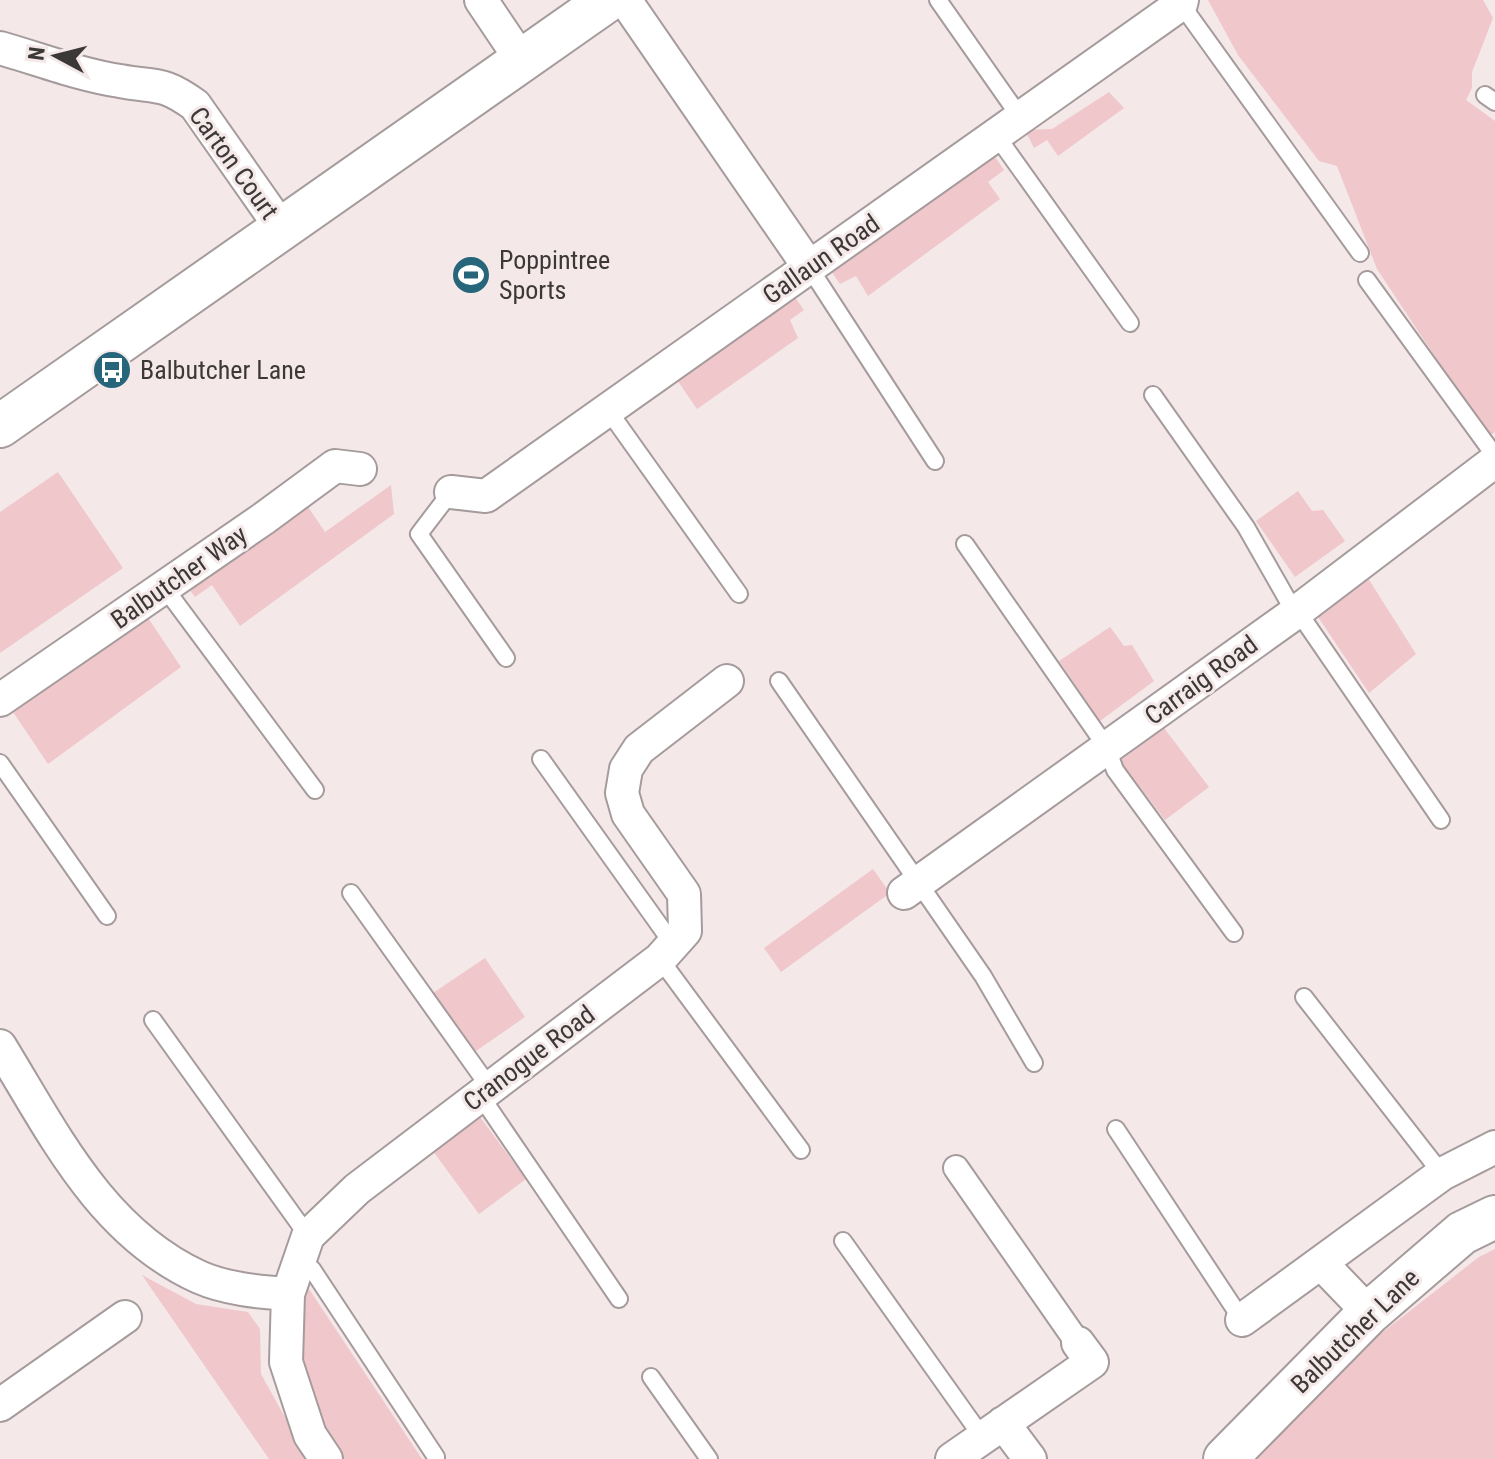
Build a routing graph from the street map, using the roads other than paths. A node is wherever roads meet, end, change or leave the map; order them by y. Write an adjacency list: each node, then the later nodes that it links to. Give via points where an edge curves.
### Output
1 (481, 0): 7 (street)
2 (608, 0): 7 (street)
3 (625, 0): 11 (street)
4 (938, 0): 8 (lane)
5 (1181, 2): 8 (street, Gallaun Road); 10 (lane)
6 (0, 48): 9 (street, Carton Court, via 176,92 195,105)
7 (522, 61): 9 (street)
8 (1008, 126): 11 (street, Gallaun Road); 13 (lane)
9 (282, 229): 16 (street)
10 (1360, 253)
11 (809, 267): 15 (street, Gallaun Road); 18 (lane)
12 (1367, 280): 17 (lane)
13 (1130, 323)
14 (1153, 395): 24 (lane, via 1246,527)
15 (608, 410): 20 (street, Gallaun Road, via 486,496); 23 (lane)
16 (0, 426)
17 (1495, 459): 24 (street, Carraig Road)
18 (935, 461)
19 (360, 469): 22 (street, Balbutcher Way, via 335,466)
20 (451, 492): 25 (lane, via 419,534)
21 (965, 544): 29 (lane)
22 (164, 587): 28 (street, Balbutcher Way); 32 (lane)
23 (739, 594)
24 (1296, 612): 29 (street, Carraig Road); 33 (lane)
25 (506, 658)
26 (727, 681): 38 (street, via 639,749 626,769 622,793 628,814 684,894 685,931)
27 (779, 681): 34 (lane)
28 (0, 700)
29 (1107, 748): 34 (street, Carraig Road); 37 (lane, via 1115,770)
30 (541, 759): 38 (lane, via 665,933)
31 (0, 763): 36 (lane)
32 (315, 790)
33 (1441, 820)
34 (911, 888): 42 (lane, via 983,976)
35 (351, 893): 43 (lane)
36 (107, 916)
37 (1234, 933)
38 (668, 949): 43 (street, Cranogue Road); 46 (lane)
39 (1304, 997): 48 (lane)
40 (153, 1020): 52 (lane)
41 (0, 1046): 52 (street, via 111,1215 148,1249 200,1278 230,1287)
42 (1034, 1063)
43 (485, 1092): 52 (street, Cranogue Road, via 357,1189); 53 (lane)
44 (1116, 1129): 56 (lane)
45 (1495, 1147): 48 (street)
46 (801, 1150)
47 (956, 1168): 57 (street)
48 (1442, 1174): 51 (street)
49 (1495, 1217): 54 (street, Balbutcher Lane, via 1462,1233)
50 (843, 1241): 60 (lane)
51 (1321, 1263): 54 (street); 56 (street)
52 (298, 1265): 61 (lane, via 312,1269); 62 (street, via 286,1362 310,1435)
53 (619, 1299)
54 (1369, 1313): 66 (street, Balbutcher Lane)
55 (125, 1317): 59 (street)
56 (1242, 1320)
57 (1078, 1343): 60 (street, via 1092,1362)
58 (651, 1377): 63 (lane)
59 (0, 1405)
60 (993, 1430): 64 (street); 65 (street)
61 (436, 1457)
62 (326, 1459)
63 (709, 1459)
64 (952, 1459)
65 (1030, 1459)
66 (1225, 1459)

